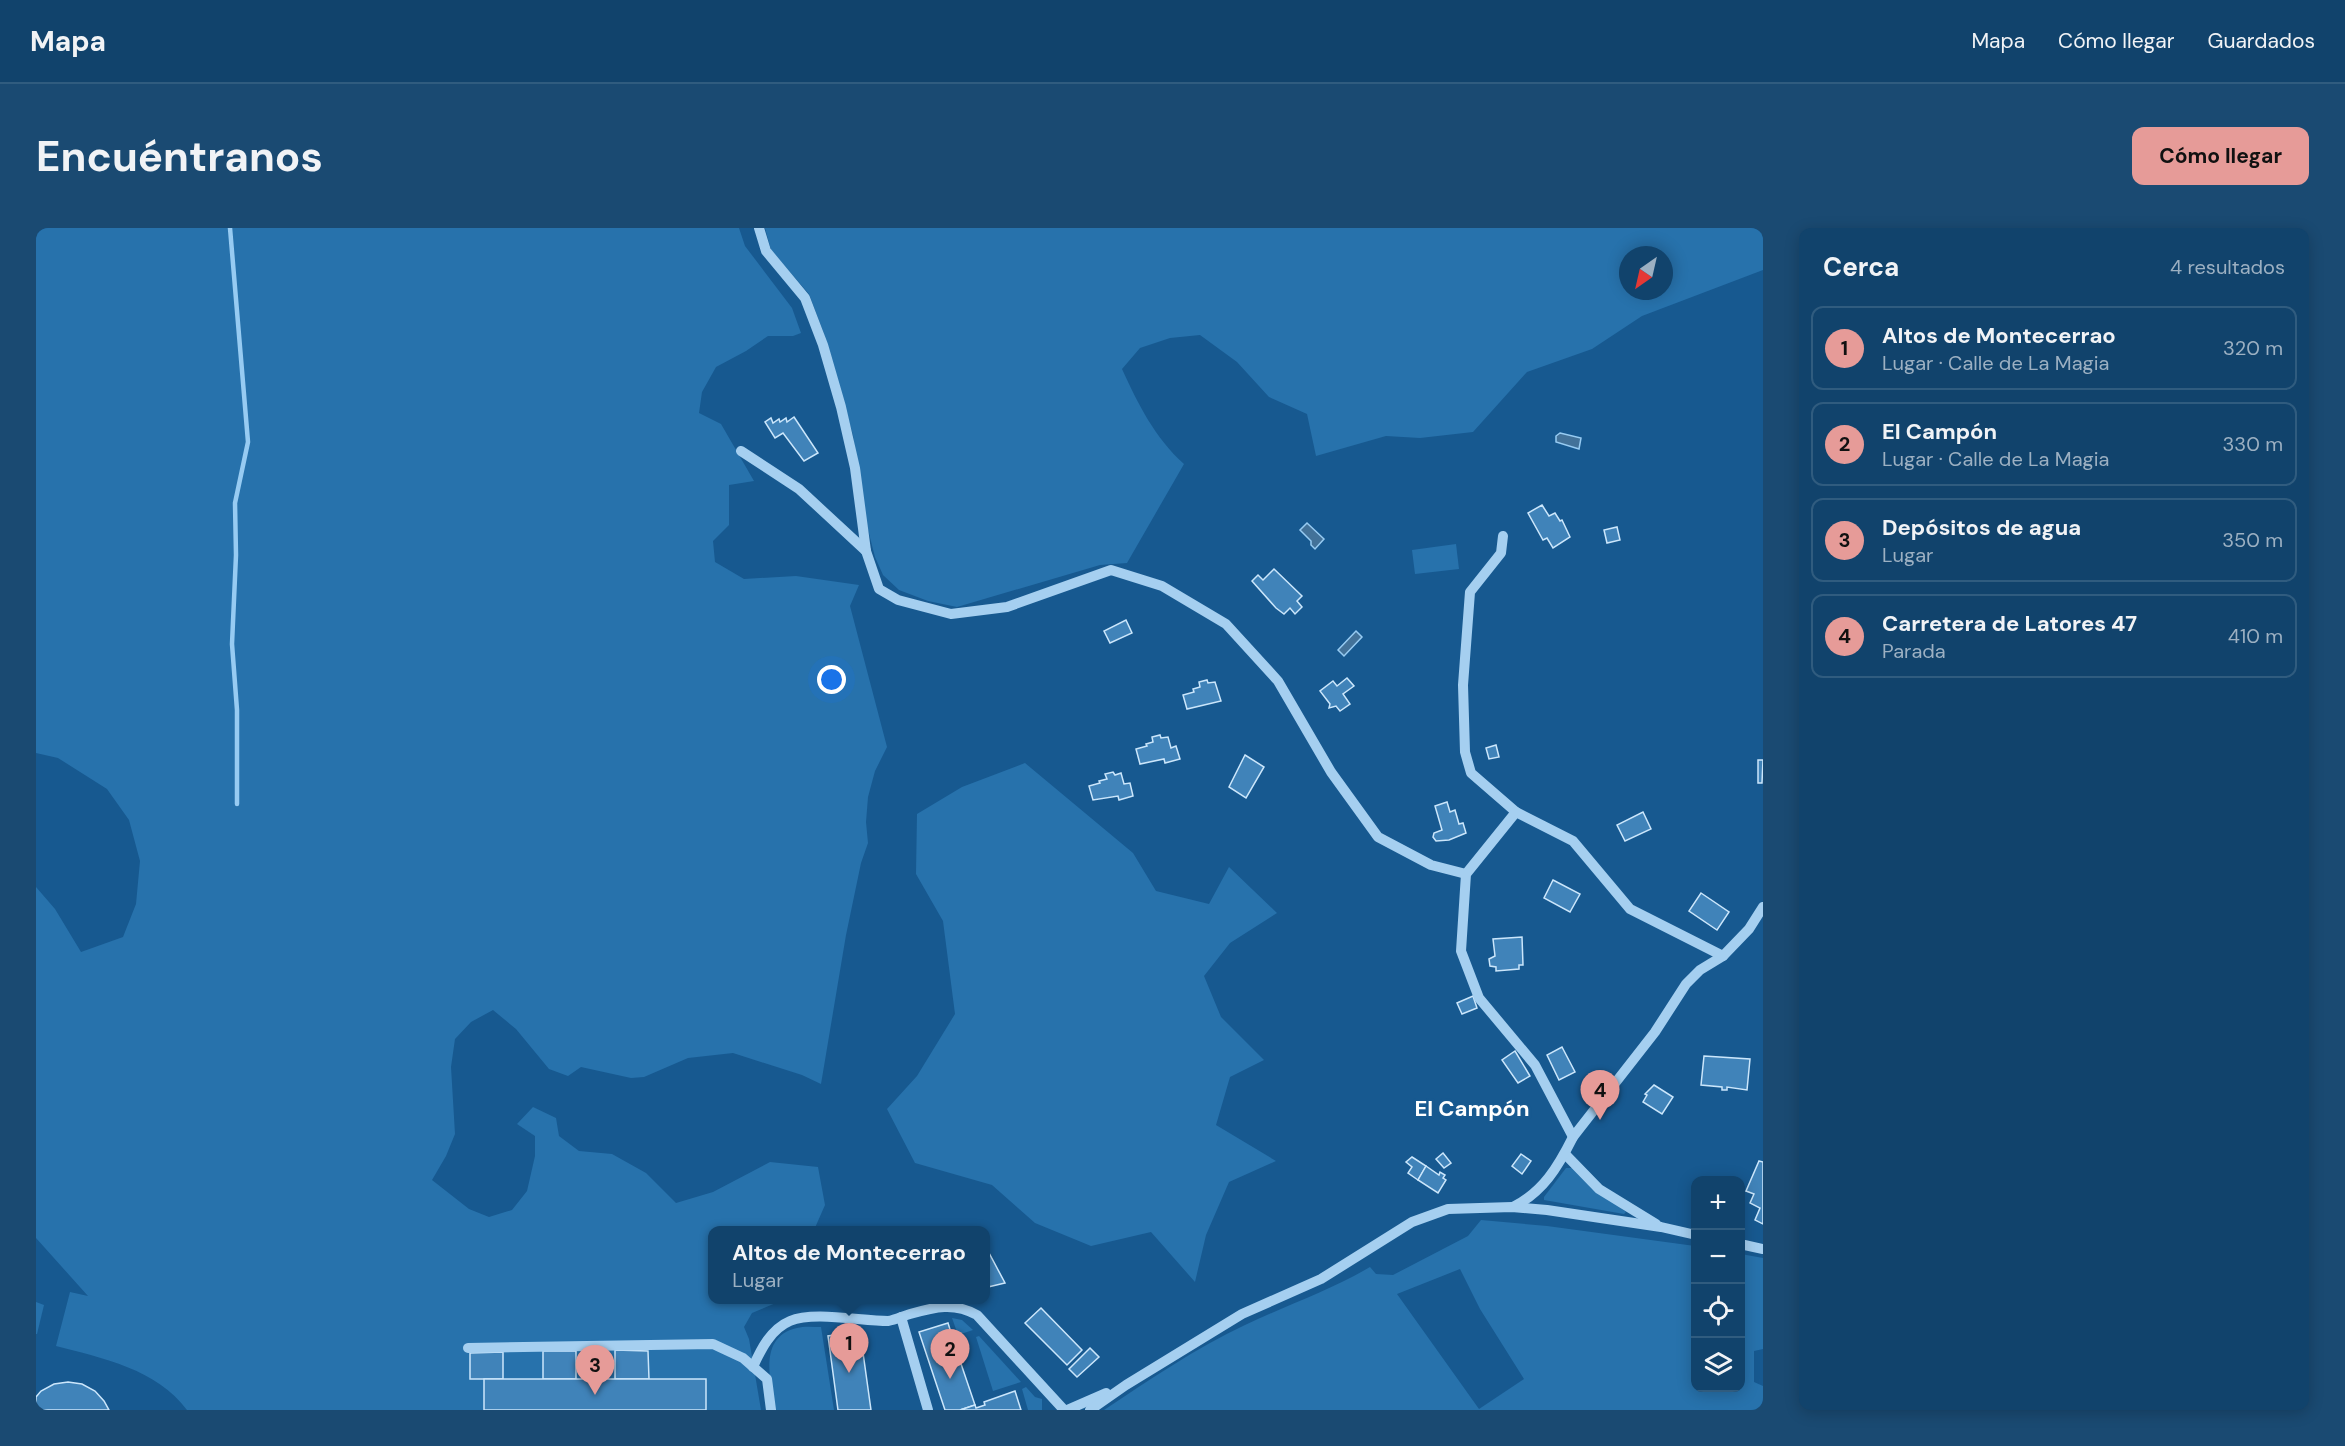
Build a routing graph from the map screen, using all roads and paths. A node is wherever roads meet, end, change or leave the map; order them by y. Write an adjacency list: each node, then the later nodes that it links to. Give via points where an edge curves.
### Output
1 (759, 228): 4 (street, via 766,251 805,298 824,345 855,468)
2 (741, 452): 4 (street, via 799,489)
3 (1503, 536): 5 (street, via 1501,553 1470,592 1463,685 1465,752 1471,773)
4 (866, 551): 6 (street, via 879,589 898,600 951,614 1007,607 1111,570 1162,586 1226,624 1278,681 1332,772 1378,837 1431,865)
5 (1516, 812): 6 (street); 8 (street, via 1573,841 1630,909)
6 (1466, 874): 9 (street, via 1461,951 1479,999 1535,1065)
7 (1763, 907): 8 (street)
8 (1723, 957): 9 (street, via 1700,970 1686,984 1655,1032)
9 (1573, 1137): 10 (street)
10 (1565, 1154): 11 (street, via 1536,1194); 12 (street, via 1599,1189)
11 (1512, 1207): 12 (street); 19 (street, via 1448,1209 1412,1222 1321,1279 1242,1314)
12 (1661, 1227): 13 (street)
13 (1691, 1234)
14 (1745, 1245): 15 (street)
15 (1763, 1249)
16 (902, 1317): 18 (street, via 890,1321 805,1317 790,1320 768,1340); 21 (street); 22 (street, via 953,1305 977,1315)
17 (468, 1348): 18 (street, via 713,1344)
18 (753, 1367): 20 (street, via 767,1379)
19 (1126, 1385): 22 (street); 23 (street)
20 (771, 1410)
21 (928, 1410)
22 (1065, 1410)
23 (1090, 1410)

